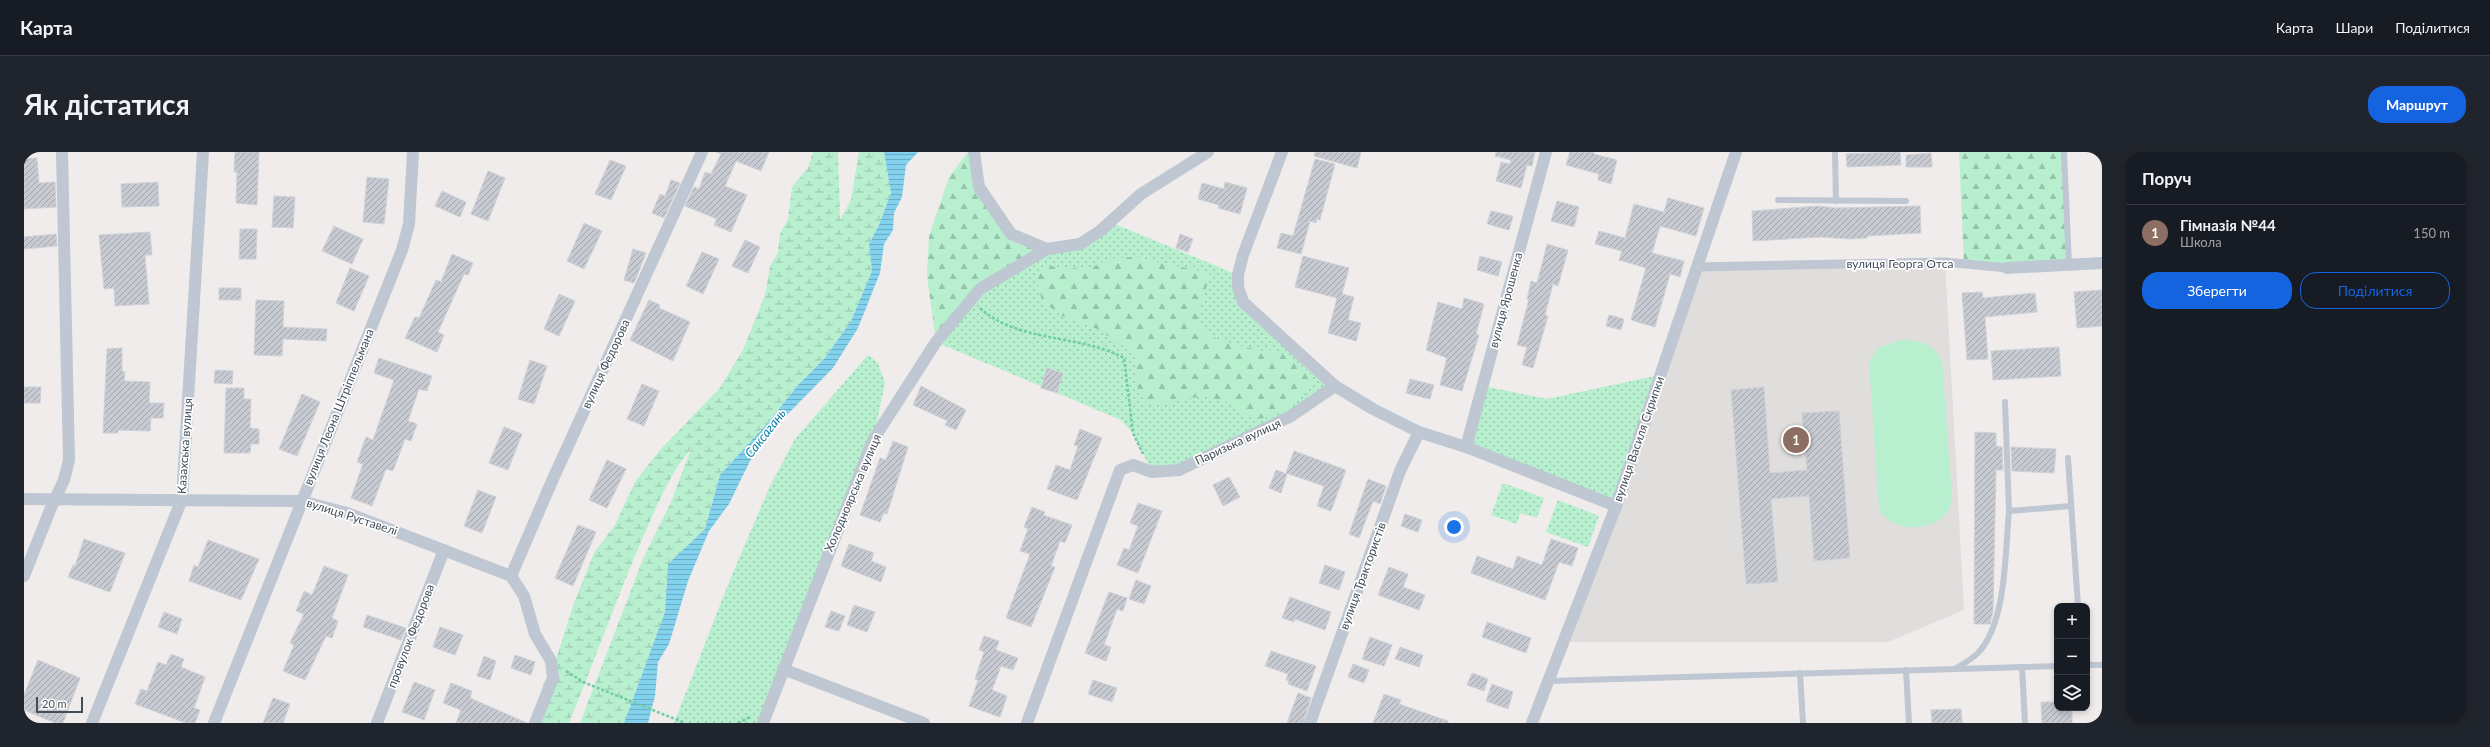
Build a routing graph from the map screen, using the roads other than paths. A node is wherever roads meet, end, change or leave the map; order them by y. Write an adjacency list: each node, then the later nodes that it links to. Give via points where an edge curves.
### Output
1 (62, 152): 26 (street, via 69,460 64,480)
2 (204, 152): 27 (street, Казахська вулиця)
3 (412, 152): 28 (street, вулиця Леона Штріппельмана, via 409,224 402,250)
4 (702, 152): 34 (street, вулиця Федорова)
5 (974, 152): 15 (street, via 979,187 1011,234)
6 (1208, 152): 15 (street, via 1141,194 1100,231 1080,244)
7 (1282, 152): 20 (street, via 1243,255 1238,287 1243,302 1259,319)
8 (1546, 152): 23 (street, вулиця Ярошенка)
9 (1736, 152): 18 (street, вулиця Василя Скрипки)
10 (1835, 152): 13 (lane)
11 (2064, 152): 17 (lane)
12 (1778, 200): 13 (lane)
13 (1836, 200): 14 (lane)
14 (1906, 201)
15 (1047, 249): 41 (street, Холодноярська вулиця, via 980,289 936,342 873,440)
16 (2102, 263): 17 (street, вулиця Георга Отса)
17 (2069, 265): 19 (street, вулиця Георга Отса)
18 (1697, 267): 19 (street, вулиця Георга Отса, via 1945,262); 29 (street, вулиця Василя Скрипки)
19 (2007, 268)
20 (1335, 386): 22 (street); 51 (street, Паризька вулиця, via 1291,416 1179,470 1152,472 1133,465 1120,470)
21 (2005, 402): 31 (lane)
22 (1419, 432): 23 (street); 52 (street, вулиця Трактористів, via 1400,471)
23 (1466, 447): 29 (street)
24 (2068, 458): 30 (lane)
25 (24, 499): 26 (street, вулиця Руставелі)
26 (55, 499): 27 (street, вулиця Руставелі); 33 (street)
27 (182, 499): 28 (street, вулиця Руставелі); 45 (street, Казахська вулиця)
28 (301, 501): 32 (street, вулиця Руставелі, via 347,513); 46 (street, вулиця Леона Штріппельмана)
29 (1616, 506): 44 (street, вулиця Василя Скрипки)
30 (2071, 506): 31 (lane); 35 (lane)
31 (2009, 511): 40 (lane, via 2001,599 1991,634 1978,654)
32 (444, 550): 34 (street, вулиця Руставелі); 47 (street, провулок Федорова)
33 (24, 576)
34 (511, 576): 48 (street, via 524,596 535,634 551,661 553,678)
35 (2078, 603)
36 (2090, 665): 37 (lane)
37 (2102, 665)
38 (2054, 666): 39 (lane)
39 (2022, 667): 40 (lane); 56 (lane)
40 (1955, 669): 42 (lane)
41 (783, 670): 49 (street, Холодноярська вулиця); 50 (street)
42 (1906, 670): 43 (lane); 55 (lane)
43 (1800, 673): 44 (lane); 54 (lane)
44 (1547, 681): 53 (street, вулиця Василя Скрипки)
45 (92, 723)
46 (214, 723)
47 (377, 723)
48 (535, 723)
49 (763, 723)
50 (924, 723)
51 (1028, 723)
52 (1310, 723)
53 (1532, 723)
54 (1803, 723)
55 (1909, 723)
56 (2025, 723)

